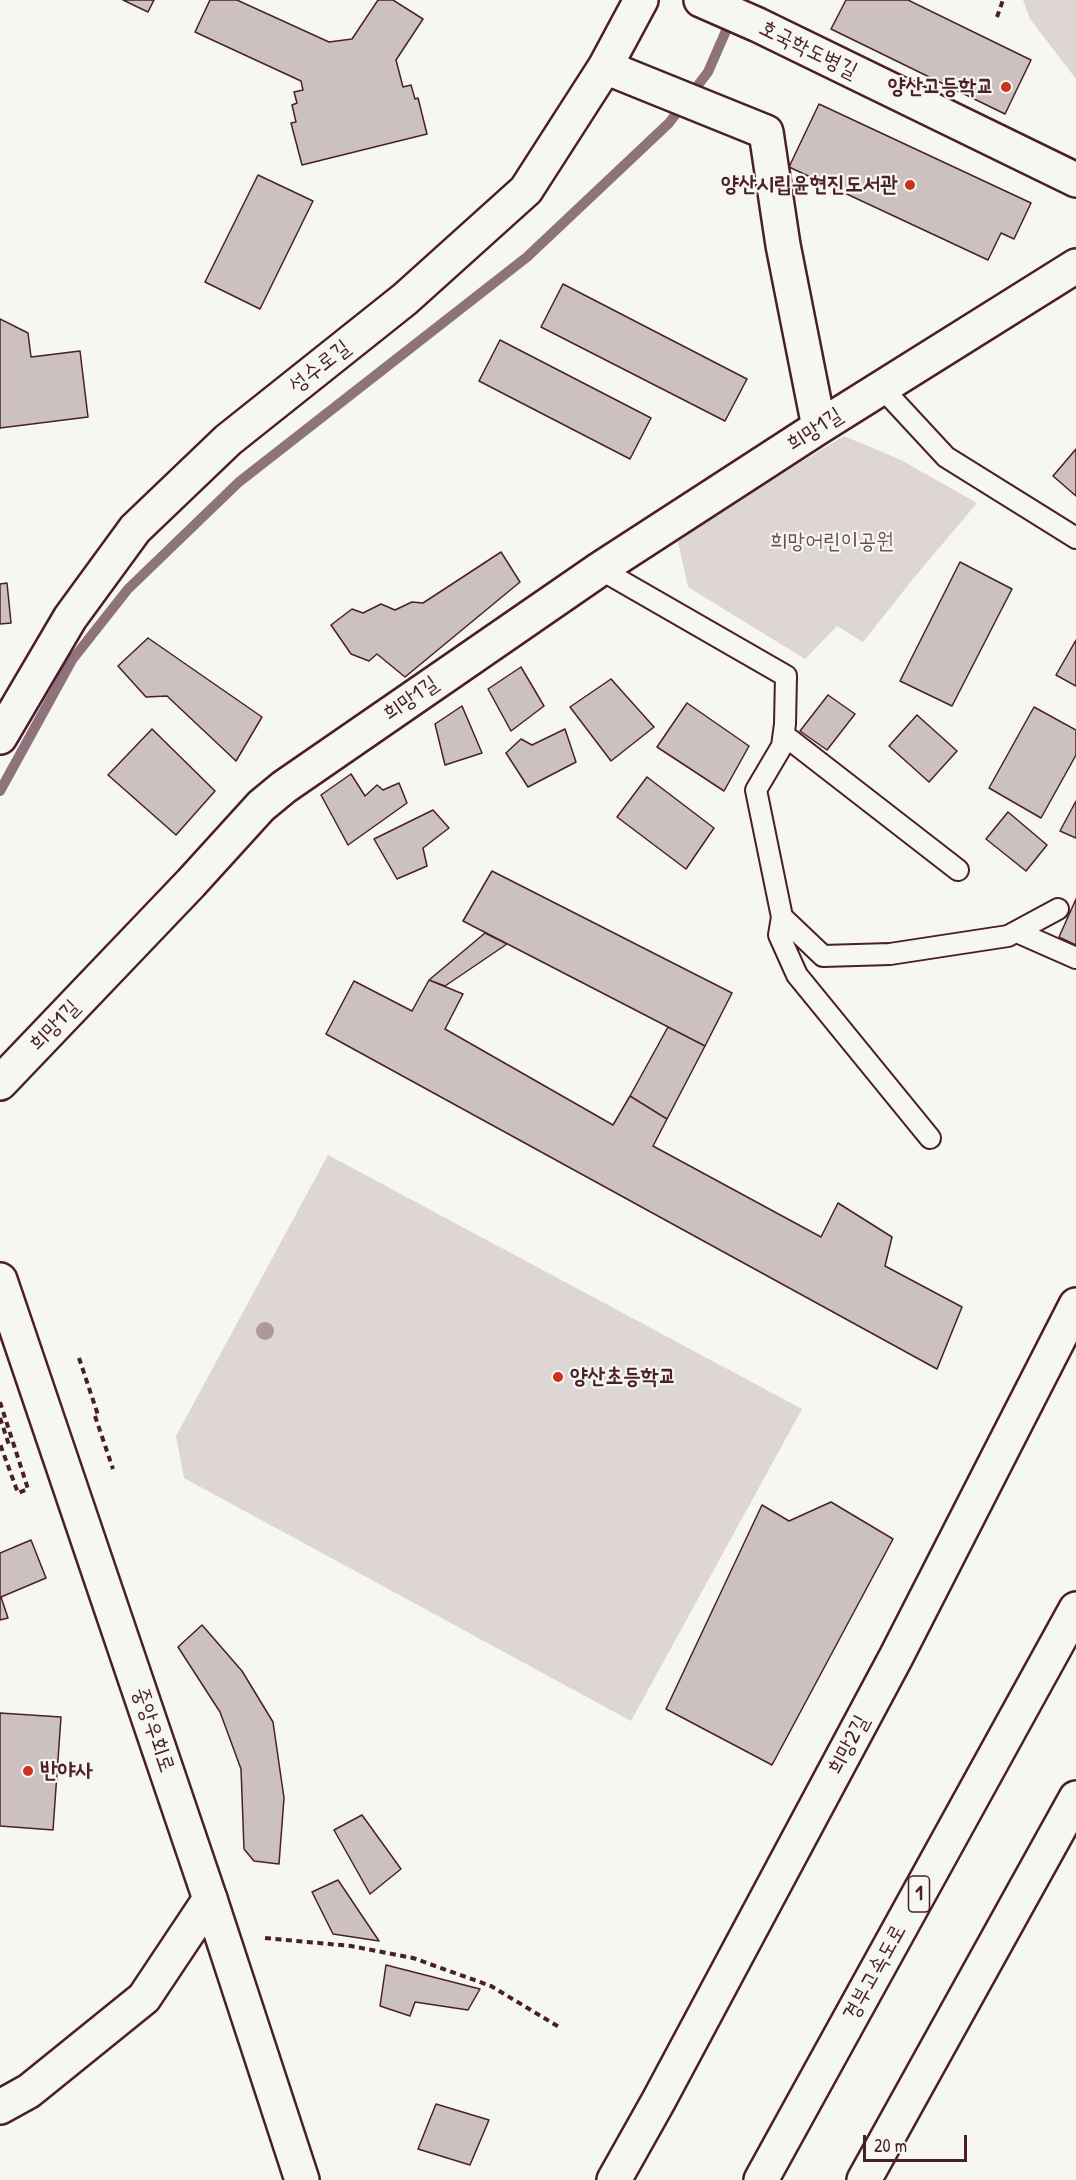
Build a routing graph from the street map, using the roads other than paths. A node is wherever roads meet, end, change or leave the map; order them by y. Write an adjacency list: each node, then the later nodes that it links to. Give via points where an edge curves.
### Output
1 (641, 0): 3 (main road, 성수로길)
2 (709, 3): 4 (main road, 호국학도병길)
3 (604, 67): 7 (main road, via 766,132 783,245); 11 (main road, 성수로길, via 526,190 405,299 228,440 135,529 70,618)
4 (1076, 180)
5 (1076, 266): 6 (main road, 희망1길)
6 (882, 387): 7 (main road, 희망1길); 8 (lane, via 946,457)
7 (819, 427): 9 (main road, 희망1길)
8 (1076, 538)
9 (600, 569): 10 (lane, via 786,676); 17 (main road, 희망1길, via 261,806)
10 (784, 735): 12 (lane); 14 (lane, via 782,746 756,790)
11 (0, 736)
12 (958, 870)
13 (1058, 909): 15 (lane)
14 (782, 917): 15 (lane, via 823,956 890,954); 18 (lane, via 778,935 797,975)
15 (1017, 932): 16 (lane)
16 (1076, 958)
17 (0, 1083)
18 (930, 1138)
19 (0, 1280): 23 (main road, 중앙우회로)
20 (1076, 1305): 26 (main road, 희망2길, via 896,1657)
21 (1076, 1609): 27 (main road, 경부고속도로 / 1)
22 (1076, 1798): 28 (main road)
23 (210, 1899): 24 (main road, via 144,1998 29,2091); 25 (main road, 중앙우회로)
24 (0, 2108)
25 (302, 2180)
26 (614, 2180)
27 (761, 2180)
28 (864, 2180)

